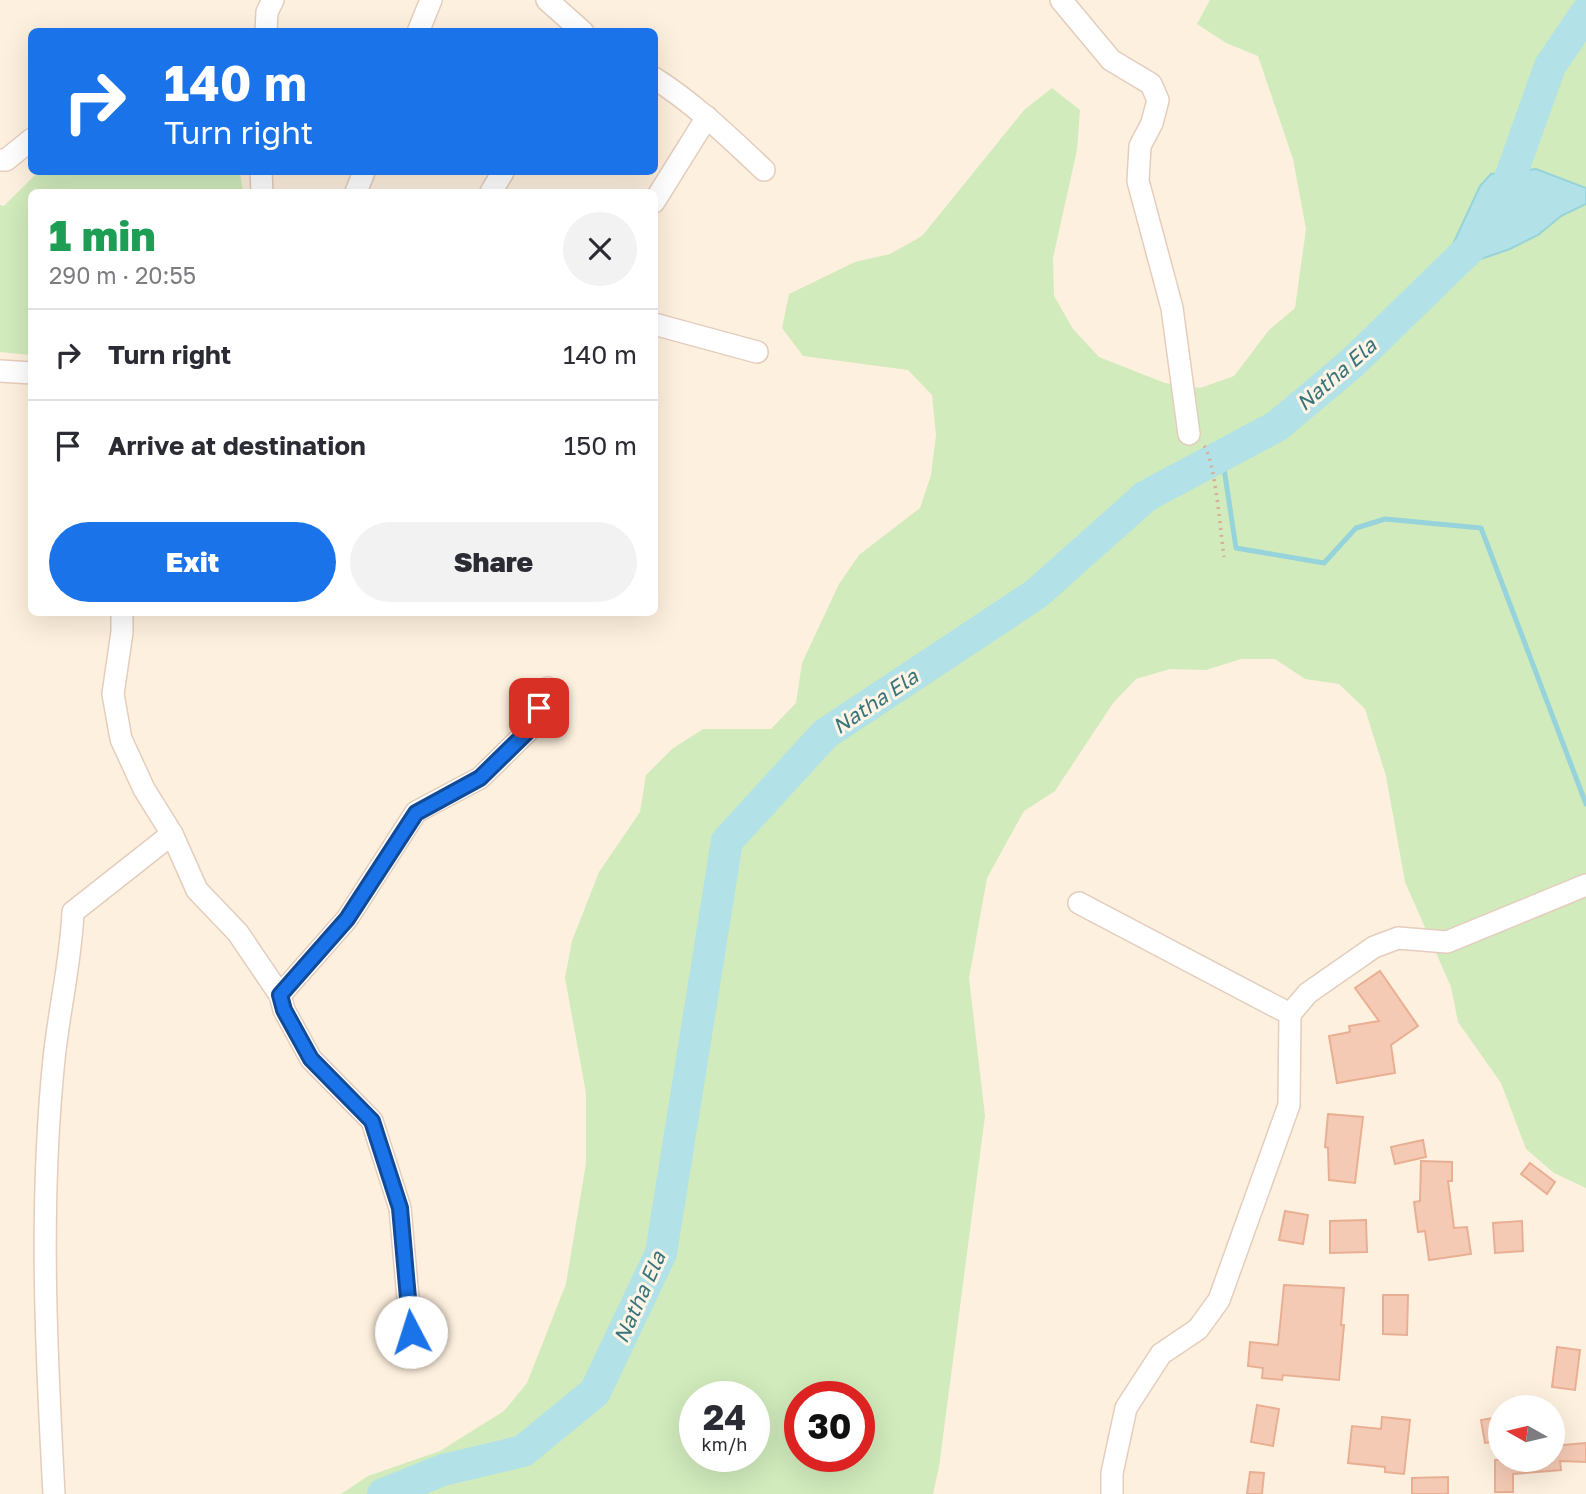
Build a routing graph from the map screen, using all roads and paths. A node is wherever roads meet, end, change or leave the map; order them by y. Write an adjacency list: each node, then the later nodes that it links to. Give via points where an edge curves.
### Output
1 (274, 0): 5 (street, via 267,12)
2 (430, 0): 6 (street)
3 (547, 0): 7 (street)
4 (1061, 0): 18 (street, via 1111,60 1151,84 1158,100 1140,146 1138,181 1172,308)
5 (267, 28)
6 (420, 28)
7 (580, 28)
8 (658, 81): 9 (street)
9 (707, 117): 12 (street); 13 (street)
10 (28, 142): 11 (street)
11 (0, 160)
12 (764, 170)
13 (658, 196)
14 (658, 325): 15 (street)
15 (757, 352)
16 (0, 371): 17 (street)
17 (28, 373)
18 (1189, 434)
19 (1207, 449): 20 (path)
20 (1224, 557)
21 (122, 616): 23 (street, via 113,694 121,739)
22 (548, 688): 26 (street, via 531,728 480,778 416,813 347,919)
23 (172, 834): 26 (street, via 197,890 238,933); 29 (street, via 73,912 54,1058 45,1199)
24 (1586, 885): 27 (street, via 1447,942 1398,938 1374,947 1308,993)
25 (1079, 903): 27 (street)
26 (280, 995): 28 (street, via 311,1059 372,1121 400,1208)
27 (1290, 1014): 30 (street, via 1289,1105 1219,1300 1198,1329 1161,1354 1126,1408)
28 (411, 1332)
29 (54, 1494)
30 (1112, 1494)

